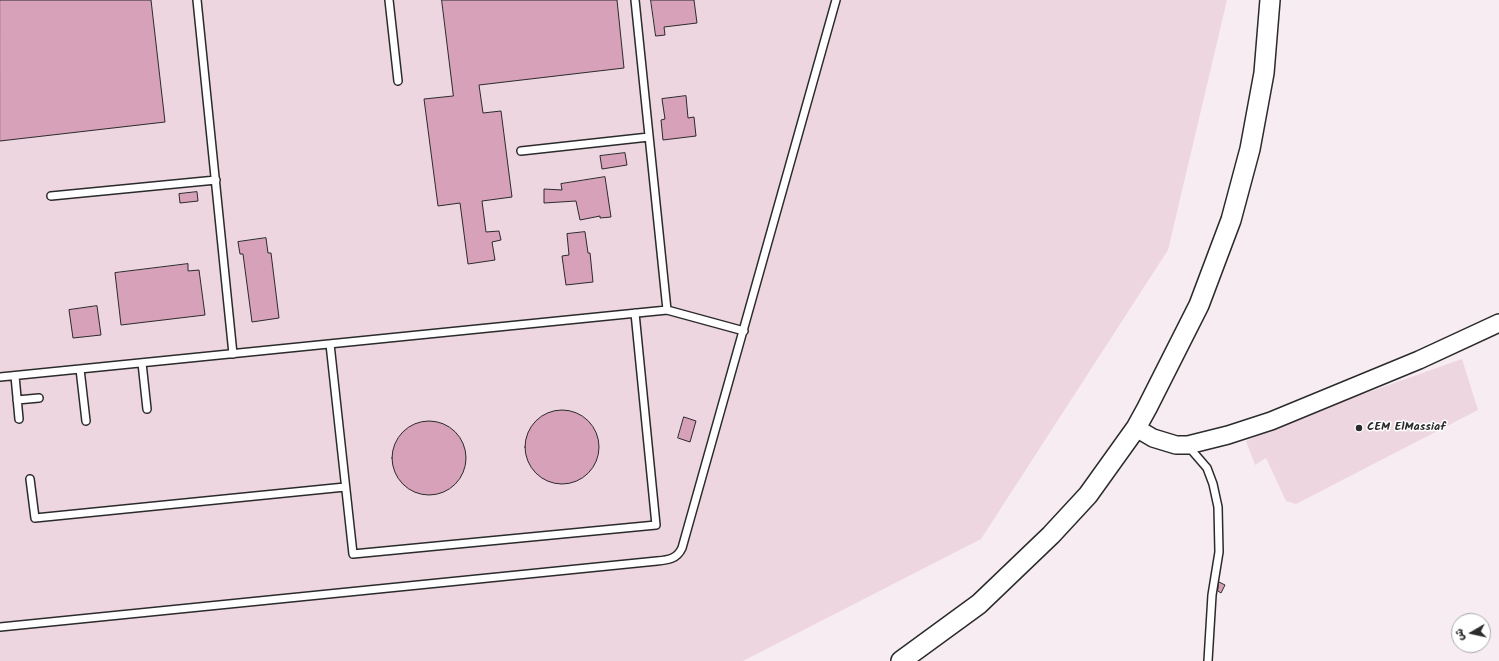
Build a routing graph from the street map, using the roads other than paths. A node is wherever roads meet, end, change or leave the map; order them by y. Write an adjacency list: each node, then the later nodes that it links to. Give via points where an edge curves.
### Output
1 (197, 0): 9 (lane)
2 (389, 0): 6 (lane)
3 (635, 0): 7 (lane)
4 (836, 0): 14 (lane)
5 (1270, 0): 26 (main road, via 1264,73 1250,149 1231,220 1199,305)
6 (398, 82)
7 (649, 137): 8 (lane); 11 (lane)
8 (521, 151)
9 (216, 180): 10 (lane); 16 (lane)
10 (51, 196)
11 (667, 310): 12 (lane); 14 (lane)
12 (635, 314): 15 (lane); 29 (lane, via 656,525 353,554)
13 (1499, 323): 27 (street, via 1419,360 1271,421)
14 (744, 331): 30 (lane, via 682,548 675,558)
15 (330, 344): 16 (lane); 29 (lane)
16 (233, 354): 17 (lane)
17 (142, 363): 18 (lane); 23 (lane)
18 (80, 369): 19 (lane); 25 (lane)
19 (15, 376): 20 (lane); 22 (lane)
20 (0, 377)
21 (39, 398): 22 (lane)
22 (17, 400): 24 (lane)
23 (147, 409)
24 (19, 419)
25 (86, 421)
26 (1136, 428): 27 (street, via 1164,442); 31 (main road, via 1088,495 1051,534 979,604)
27 (1188, 445): 32 (lane, via 1207,468 1218,507 1219,552 1212,595)
28 (30, 479): 29 (lane, via 35,518)
29 (345, 486)
30 (0, 627)
31 (901, 661)
32 (1208, 661)

